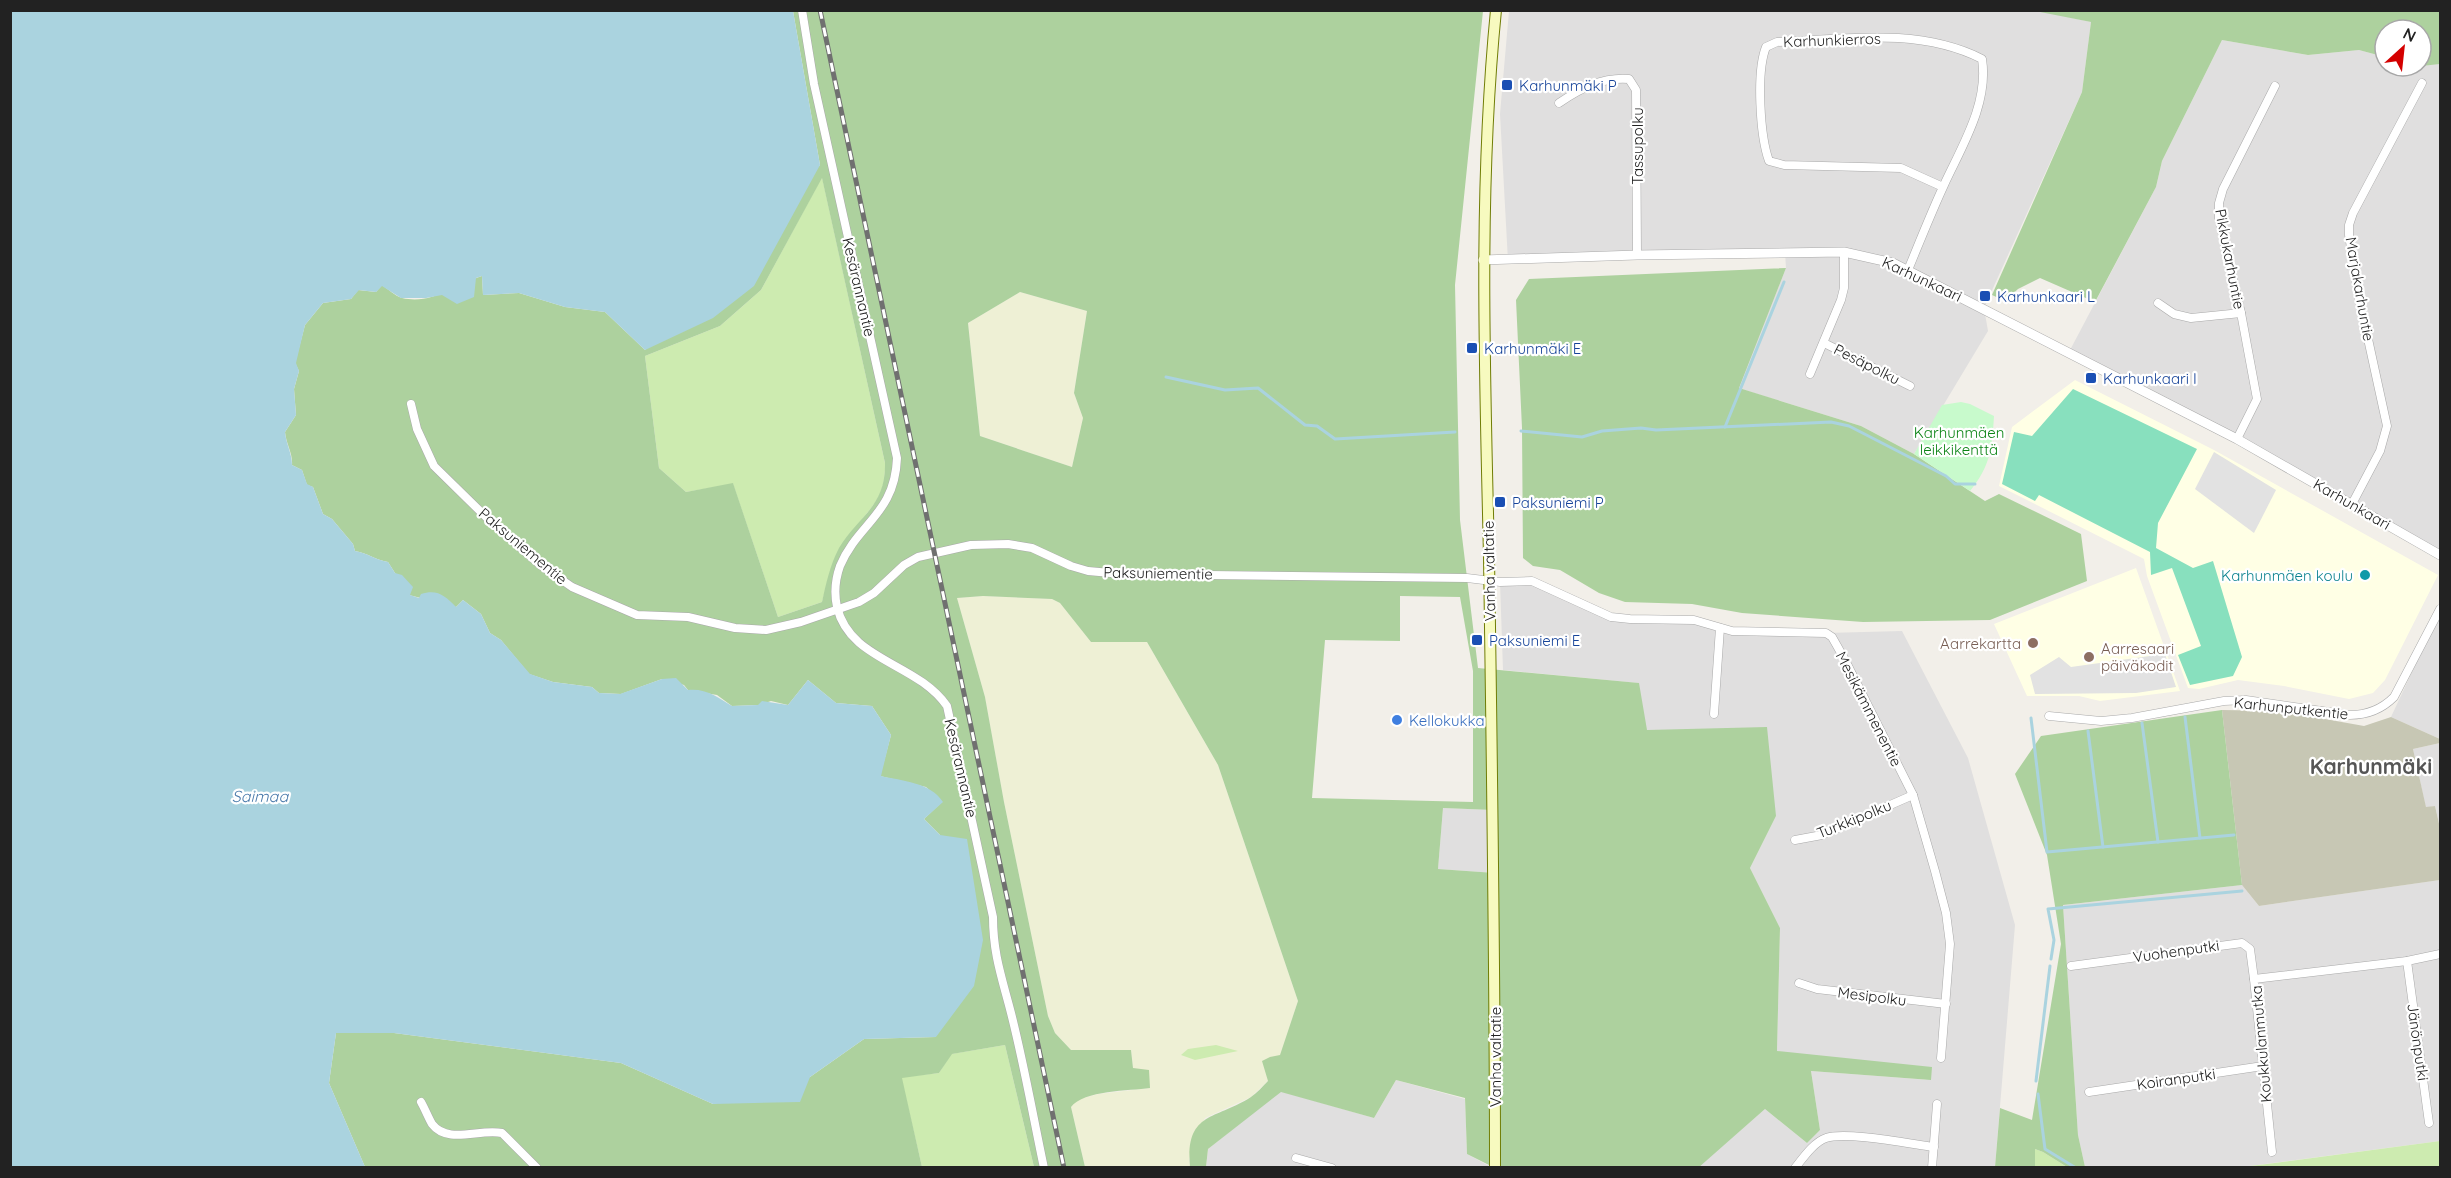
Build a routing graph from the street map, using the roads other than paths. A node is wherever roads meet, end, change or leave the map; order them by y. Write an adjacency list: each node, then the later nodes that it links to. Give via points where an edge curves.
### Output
1 (802, 10): 22 (street, Kesärannantie, via 814,84 897,458 892,490 841,564 834,593)
2 (1496, 10): 9 (main road, Vanha valtatie, via 1488,105)
3 (2422, 83): 18 (street, Marjakarhuntie, via 2349,225 2358,293 2387,426 2380,451)
4 (2275, 86): 12 (street, Pikkukarhuntie, via 2218,203)
5 (1559, 103): 8 (street, Tassupolku, via 1612,77 1629,79 1636,90)
6 (1944, 187): 6 (street, Karhunkierros, via 1975,116 1984,72 1982,59 1960,48 1901,38 1777,42 1766,47 1762,57 1761,101 1763,146 1769,161 1784,165 1902,168); 10 (street, Karhunkierros)
7 (1844, 252): 8 (street, Karhunkaari); 10 (street, Karhunkaari); 13 (street, via 1844,288)
8 (1637, 255): 9 (street, Karhunkaari)
9 (1483, 260): 20 (main road, Vanha valtatie)
10 (1908, 270): 17 (street, Karhunkaari)
11 (2158, 303): 12 (street, via 2174,314 2191,318)
12 (2241, 313): 17 (street, Pikkukarhuntie, via 2257,399)
13 (1824, 343): 14 (street); 15 (street, Pesäpolku)
14 (1810, 374)
15 (1910, 386)
16 (411, 404): 22 (street, Paksuniementie, via 417,429 434,466 539,564 572,587 637,615 688,617 735,628 766,630)
17 (2237, 439): 18 (street, Karhunkaari)
18 (2352, 504): 19 (street, Karhunkaari)
19 (2440, 555)
20 (1488, 580): 22 (street, Paksuniementie, via 1122,574 1079,568 1032,548 989,543 918,557 874,593); 23 (street, Mesikämmenentie, via 1532,580 1611,617 1694,620); 46 (main road, Vanha valtatie, via 1495,873)
21 (2440, 609): 25 (street, Karhunputkentie, via 2394,697 2367,713 2350,715 2246,700 2102,721)
22 (838, 610): 44 (street, Kesärannantie, via 850,635 860,645 926,683 947,706 993,917 997,968 1011,1012)
23 (1720, 628): 24 (street); 26 (street, Mesikämmenentie, via 1826,633 1832,637)
24 (1714, 714)
25 (2049, 716)
26 (1913, 795): 27 (street, Turkkipolku, via 1822,835); 33 (street, Mesikämmenentie, via 1946,913 1950,944)
27 (1795, 840)
28 (2440, 954): 29 (street, Koukkulanmutka)
29 (2407, 961): 31 (street, Koukkulanmutka); 39 (street, Jänönputki)
30 (2071, 966): 31 (street, Vuohenputki, via 2242,943 2250,949)
31 (2254, 979): 35 (street, Koukkulanmutka)
32 (1798, 983): 33 (street, Mesipolku, via 1817,989)
33 (1946, 1004): 34 (street, Mesikämmenentie)
34 (1941, 1058)
35 (2263, 1066): 36 (street, Koiranputki); 41 (street, Koukkulanmutka)
36 (2089, 1092)
37 (421, 1102): 43 (street, via 440,1131 502,1133)
38 (1937, 1104): 40 (street)
39 (2429, 1123)
40 (1934, 1147): 47 (street, via 1842,1136 1826,1138); 48 (street)
41 (2272, 1152)
42 (1296, 1158): 45 (street)
43 (537, 1167)
44 (1044, 1167)
45 (1332, 1167)
46 (1495, 1167)
47 (1795, 1167)
48 (1932, 1167)

